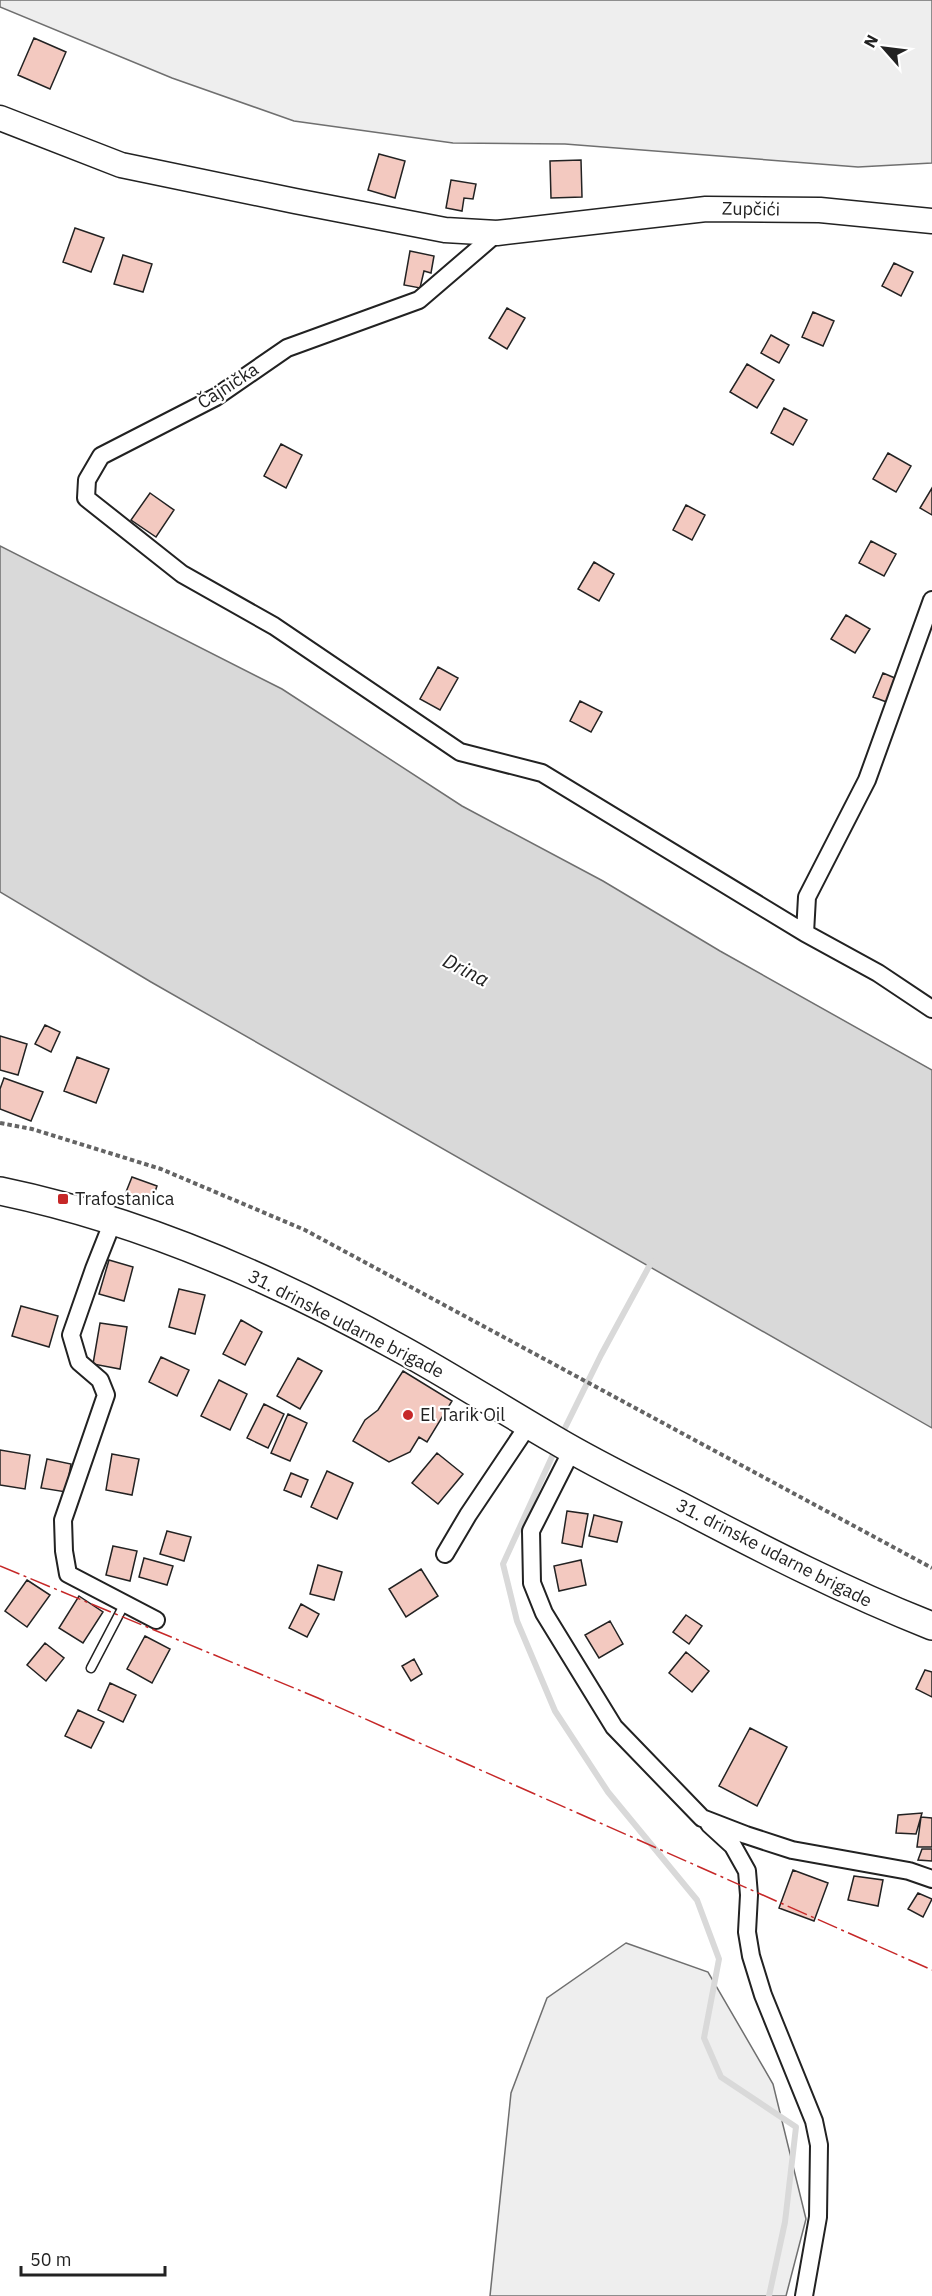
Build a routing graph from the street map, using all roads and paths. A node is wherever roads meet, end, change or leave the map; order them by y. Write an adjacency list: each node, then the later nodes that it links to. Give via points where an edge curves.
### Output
1 (0, 118): 3 (main road, via 121,165 445,230)
2 (932, 222): 3 (main road, Zupčići, via 820,210 706,209)
3 (497, 233): 5 (street, Čajnička, via 419,300 286,348 216,397 101,456 87,480 86,498 182,574 274,626 460,752 542,772)
4 (932, 600): 5 (street, via 867,780 807,897)
5 (805, 933): 6 (street, via 878,973)
6 (932, 1009)
7 (0, 1123): 13 (path, via 32,1129 161,1169 305,1230)
8 (0, 1191): 9 (main road, 31. drinske udarne brigade)
9 (113, 1221): 10 (main road, 31. drinske udarne brigade, via 169,1240 291,1292 400,1348); 14 (street, via 71,1335 79,1362 100,1380 106,1395 63,1520 68,1574)
10 (529, 1424): 11 (main road, 31. drinske udarne brigade); 12 (street)
11 (565, 1446): 16 (main road, 31. drinske udarne brigade, via 808,1573); 18 (street, via 531,1531 532,1583 544,1613 614,1727)
12 (445, 1554)
13 (932, 1568)
14 (125, 1603): 15 (street); 17 (lane)
15 (156, 1620)
16 (932, 1626)
17 (92, 1668)
18 (702, 1818): 19 (street, via 792,1850); 20 (street, via 733,1846 747,1871 751,1956 814,2121 819,2145 818,2217)
19 (932, 1879)
20 (804, 2296)

